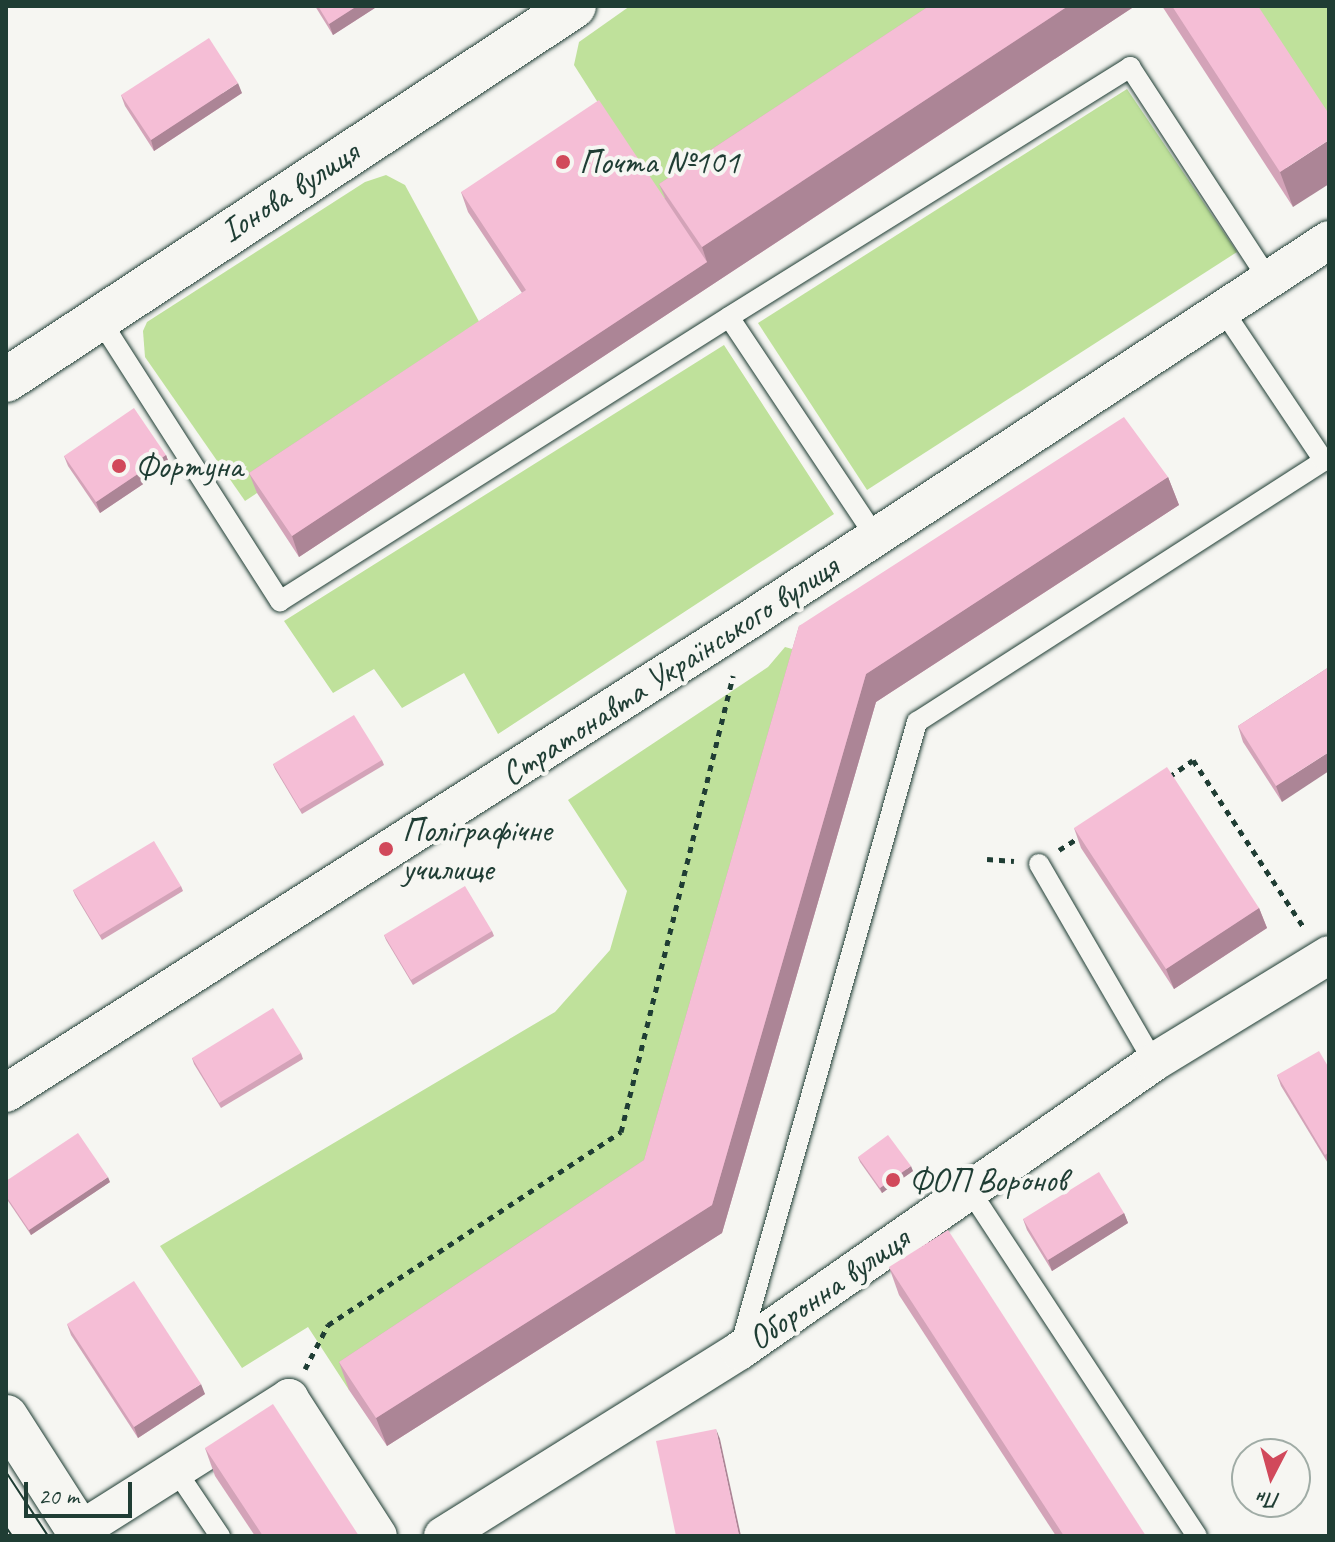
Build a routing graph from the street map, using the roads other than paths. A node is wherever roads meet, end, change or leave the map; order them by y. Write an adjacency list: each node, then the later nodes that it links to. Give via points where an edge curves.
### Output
1 (574, 6): 5 (street, Іонова вулиця)
2 (1329, 240): 3 (street, Стратонавта Українського вулиця)
3 (1268, 279): 4 (street, Стратонавта Українського вулиця); 6 (lane, via 1130,67)
4 (1223, 310): 8 (street, Стратонавта Українського вулиця); 14 (lane, via 1324,461 917,722)
5 (97, 315): 6 (lane, via 280,601); 7 (street, Іонова вулиця)
6 (729, 317): 8 (lane)
7 (6, 380)
8 (875, 536): 12 (street, Стратонавта Українського вулиця)
9 (1039, 864): 11 (lane)
10 (1327, 956): 11 (street, Оборонна вулиця)
11 (1154, 1062): 13 (street, Оборонна вулиця)
12 (6, 1093)
13 (969, 1189): 14 (street, Оборонна вулиця); 21 (lane)
14 (739, 1351): 20 (street, Оборонна вулиця)
15 (6, 1417): 17 (street)
16 (175, 1469): 17 (street); 18 (lane); 19 (street, via 289,1398)
17 (80, 1534)
18 (220, 1536)
19 (378, 1536)
20 (443, 1536)
21 (1197, 1536)

